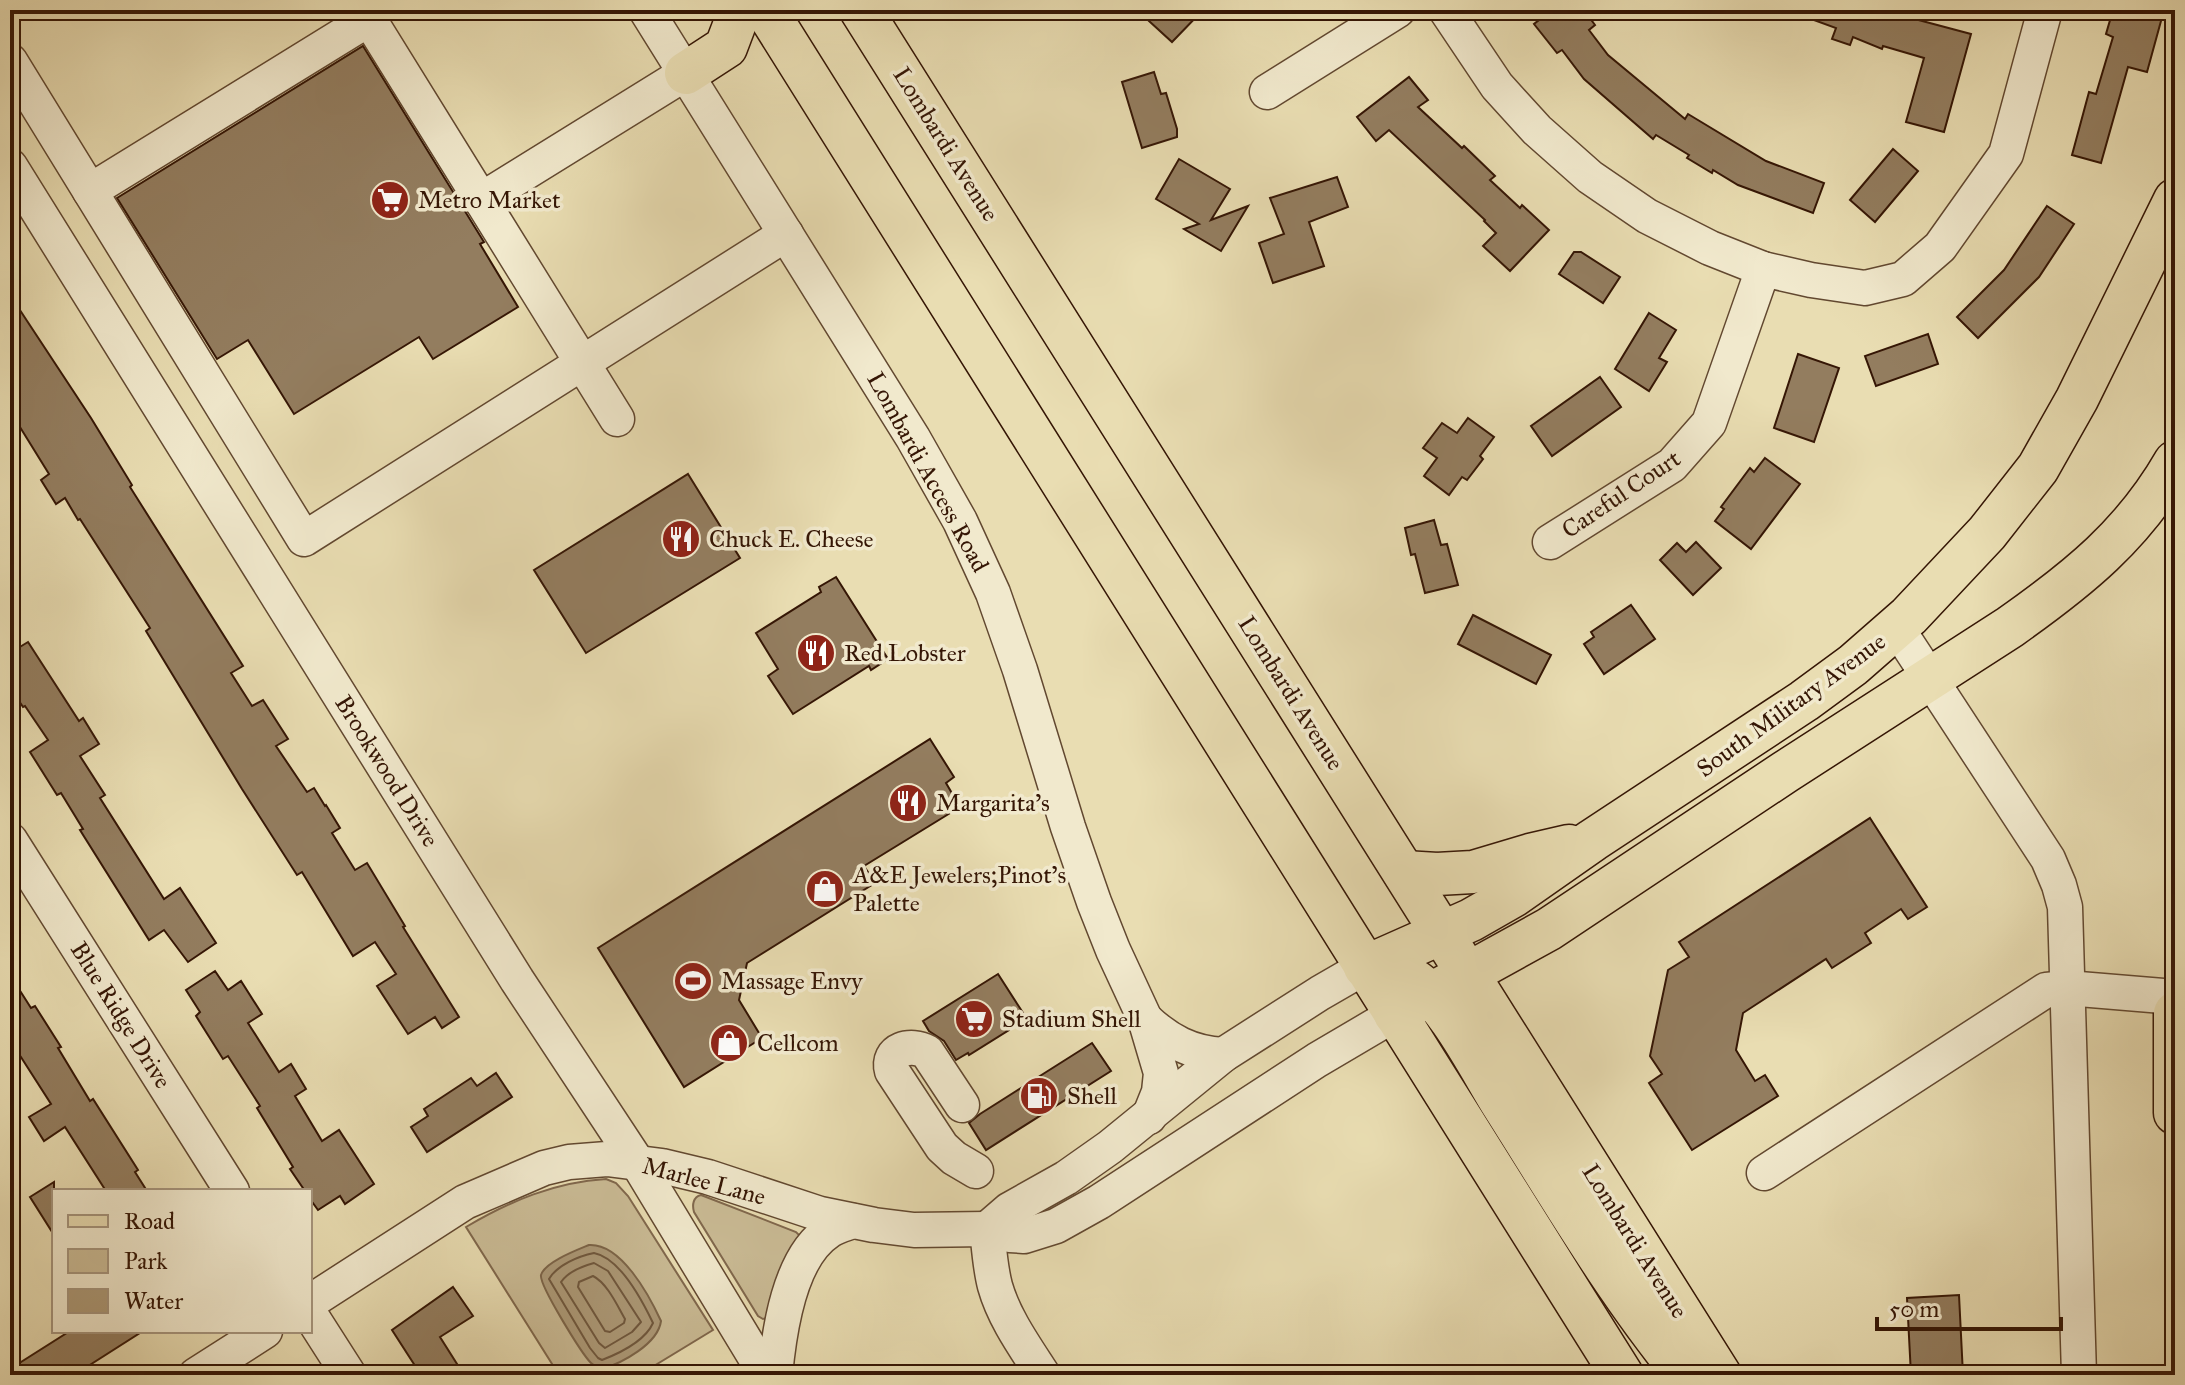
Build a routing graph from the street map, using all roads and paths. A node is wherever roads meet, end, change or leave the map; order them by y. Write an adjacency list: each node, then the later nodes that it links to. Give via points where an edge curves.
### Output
1 (646, 10): 10 (street, Lombardi Access Road)
2 (766, 10): 9 (main road)
3 (861, 10): 29 (main road, Lombardi Avenue)
4 (1398, 10): 11 (street)
5 (1446, 10): 18 (street, via 1497,86 1590,177 1660,223)
6 (2045, 10): 18 (street, via 2006,154 1940,247 1903,279 1865,288)
7 (733, 28): 9 (main road, via 755,50); 10 (main road)
8 (10, 61): 13 (street)
9 (800, 65): 31 (main road)
10 (686, 73): 14 (street); 17 (street, Lombardi Access Road)
11 (1267, 92)
12 (10, 166): 16 (street, Brookwood Drive)
13 (84, 181): 14 (street, via 369,19); 16 (street); 22 (street)
14 (481, 200): 19 (street)
15 (2175, 200): 25 (main road, South Military Avenue, via 2038,468 1987,533)
16 (32, 201): 23 (street, Brookwood Drive)
17 (786, 234): 19 (street); 37 (street, Lombardi Access Road, via 913,438 979,558 1094,902)
18 (1763, 269): 24 (street, Careful Court, via 1709,423 1672,465)
19 (582, 363): 20 (street); 22 (street, via 304,539)
20 (617, 419)
21 (2175, 462): 26 (main road, South Military Avenue, via 2138,517 2082,574)
22 (288, 513): 23 (street)
23 (243, 540): 42 (street, Brookwood Drive)
24 (1550, 542)
25 (1897, 628): 26 (street); 28 (main road, South Military Avenue, via 1804,701)
26 (1929, 678): 32 (main road, South Military Avenue, via 1549,929); 33 (street, via 2048,859 2065,907)
27 (10, 840): 45 (street, Blue Ridge Drive)
28 (1593, 840): 29 (main road, via 1473,872); 30 (main road, South Military Avenue, via 1513,896)
29 (1404, 872): 30 (main road, Lombardi Avenue)
30 (1442, 934): 31 (main road, South Military Avenue); 32 (main road, Lombardi Avenue)
31 (1365, 967): 32 (main road, via 1399,973 1419,984); 36 (main road); 38 (street)
32 (1450, 985): 36 (main road, South Military Avenue); 57 (main road, via 1478,1064 1611,1277); 58 (main road, Lombardi Avenue)
33 (2067, 988): 34 (street); 44 (street, via 2046,990); 59 (street)
34 (2175, 997)
35 (2175, 1013): 40 (main road)
36 (1395, 1014): 47 (street, Marlee Lane, via 1069,1220 1024,1236); 56 (main road)
37 (1145, 1019): 38 (street, Lombardi Access Road, via 1179,1045); 41 (street, Lombardi Access Road, via 1161,1073)
38 (1223, 1055): 41 (street)
39 (962, 1105): 43 (street, via 927,1052 912,1047 892,1057 892,1071 942,1147)
40 (2175, 1113)
41 (1149, 1117): 47 (street)
42 (637, 1162): 46 (street, Marlee Lane, via 698,1174); 48 (street, Marlee Lane, via 569,1162 491,1190); 53 (street, Brookwood Drive)
43 (976, 1171)
44 (1764, 1173)
45 (231, 1189)
46 (853, 1221): 47 (street, Marlee Lane, via 914,1230); 54 (street, via 821,1238 800,1268 781,1324)
47 (987, 1229): 55 (street, via 997,1294)
48 (312, 1301)
49 (312, 1317): 52 (street)
50 (262, 1333): 51 (street)
51 (196, 1375)
52 (349, 1375)
53 (766, 1375)
54 (775, 1375)
55 (1043, 1375)
56 (1622, 1375)
57 (1685, 1375)
58 (1720, 1375)
59 (2079, 1375)

